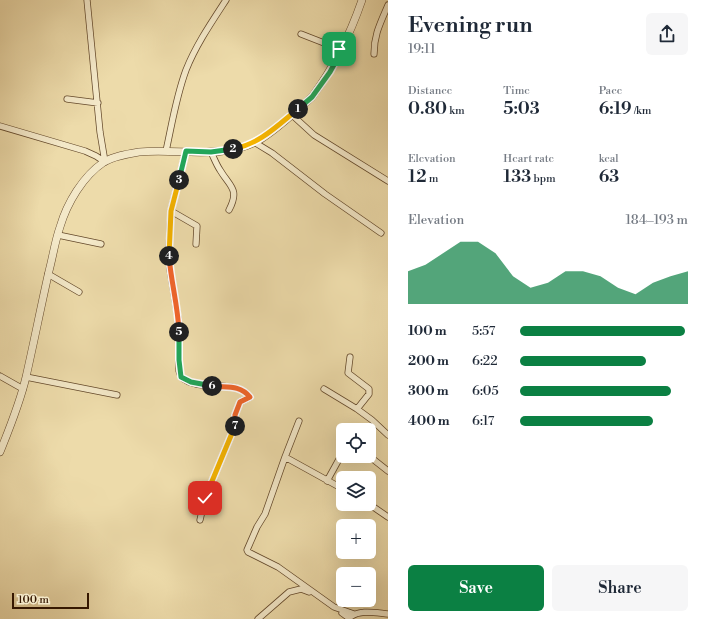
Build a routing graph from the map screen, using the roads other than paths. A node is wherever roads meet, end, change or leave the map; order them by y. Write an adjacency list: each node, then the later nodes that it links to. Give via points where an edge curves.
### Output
1 (87, 0): 9 (street)
2 (226, 0): 13 (street, via 206,30 187,70 173,112)
3 (362, 0): 6 (street)
4 (388, 5): 7 (street, via 376,32)
5 (301, 34): 6 (street)
6 (342, 50): 10 (street, via 312,97)
7 (374, 54)
8 (67, 99): 9 (street)
9 (98, 103): 16 (street)
10 (291, 114): 12 (street, via 272,131); 17 (street, via 314,135)
11 (0, 126): 16 (street, via 85,151)
12 (254, 142): 15 (street, via 238,148); 20 (street)
13 (166, 151): 14 (street); 16 (street, via 128,154)
14 (186, 151): 15 (street); 19 (street)
15 (211, 152): 18 (street, via 233,187 234,200)
16 (105, 162): 21 (street, via 82,184 72,199)
17 (388, 181)
18 (229, 210)
19 (171, 211): 23 (street, via 197,226); 44 (street, via 168,248 178,318 181,377 191,382 216,387 234,387 250,397 240,402 235,415 235,426 205,498)
20 (381, 233)
21 (58, 235): 22 (street); 24 (street)
22 (101, 244)
23 (196, 244)
24 (48, 274): 25 (street); 28 (street)
25 (79, 292)
26 (350, 357): 32 (street, via 348,373 369,389)
27 (0, 376): 29 (street)
28 (26, 378): 29 (street); 31 (street)
29 (23, 389): 35 (street)
30 (324, 389): 32 (street)
31 (117, 395)
32 (357, 409): 34 (street)
33 (299, 421): 36 (street)
34 (388, 435)
35 (0, 452)
36 (285, 457): 40 (street); 45 (street, via 265,514 247,550 278,567 334,607)
37 (376, 462): 39 (street)
38 (337, 463): 40 (street)
39 (388, 471)
40 (327, 481): 41 (street)
41 (336, 486)
42 (376, 509): 43 (street)
43 (388, 517)
44 (200, 520)
45 (354, 614): 46 (street); 47 (street, via 349,618 311,592 300,589 289,592)
46 (388, 614)
47 (258, 619)

